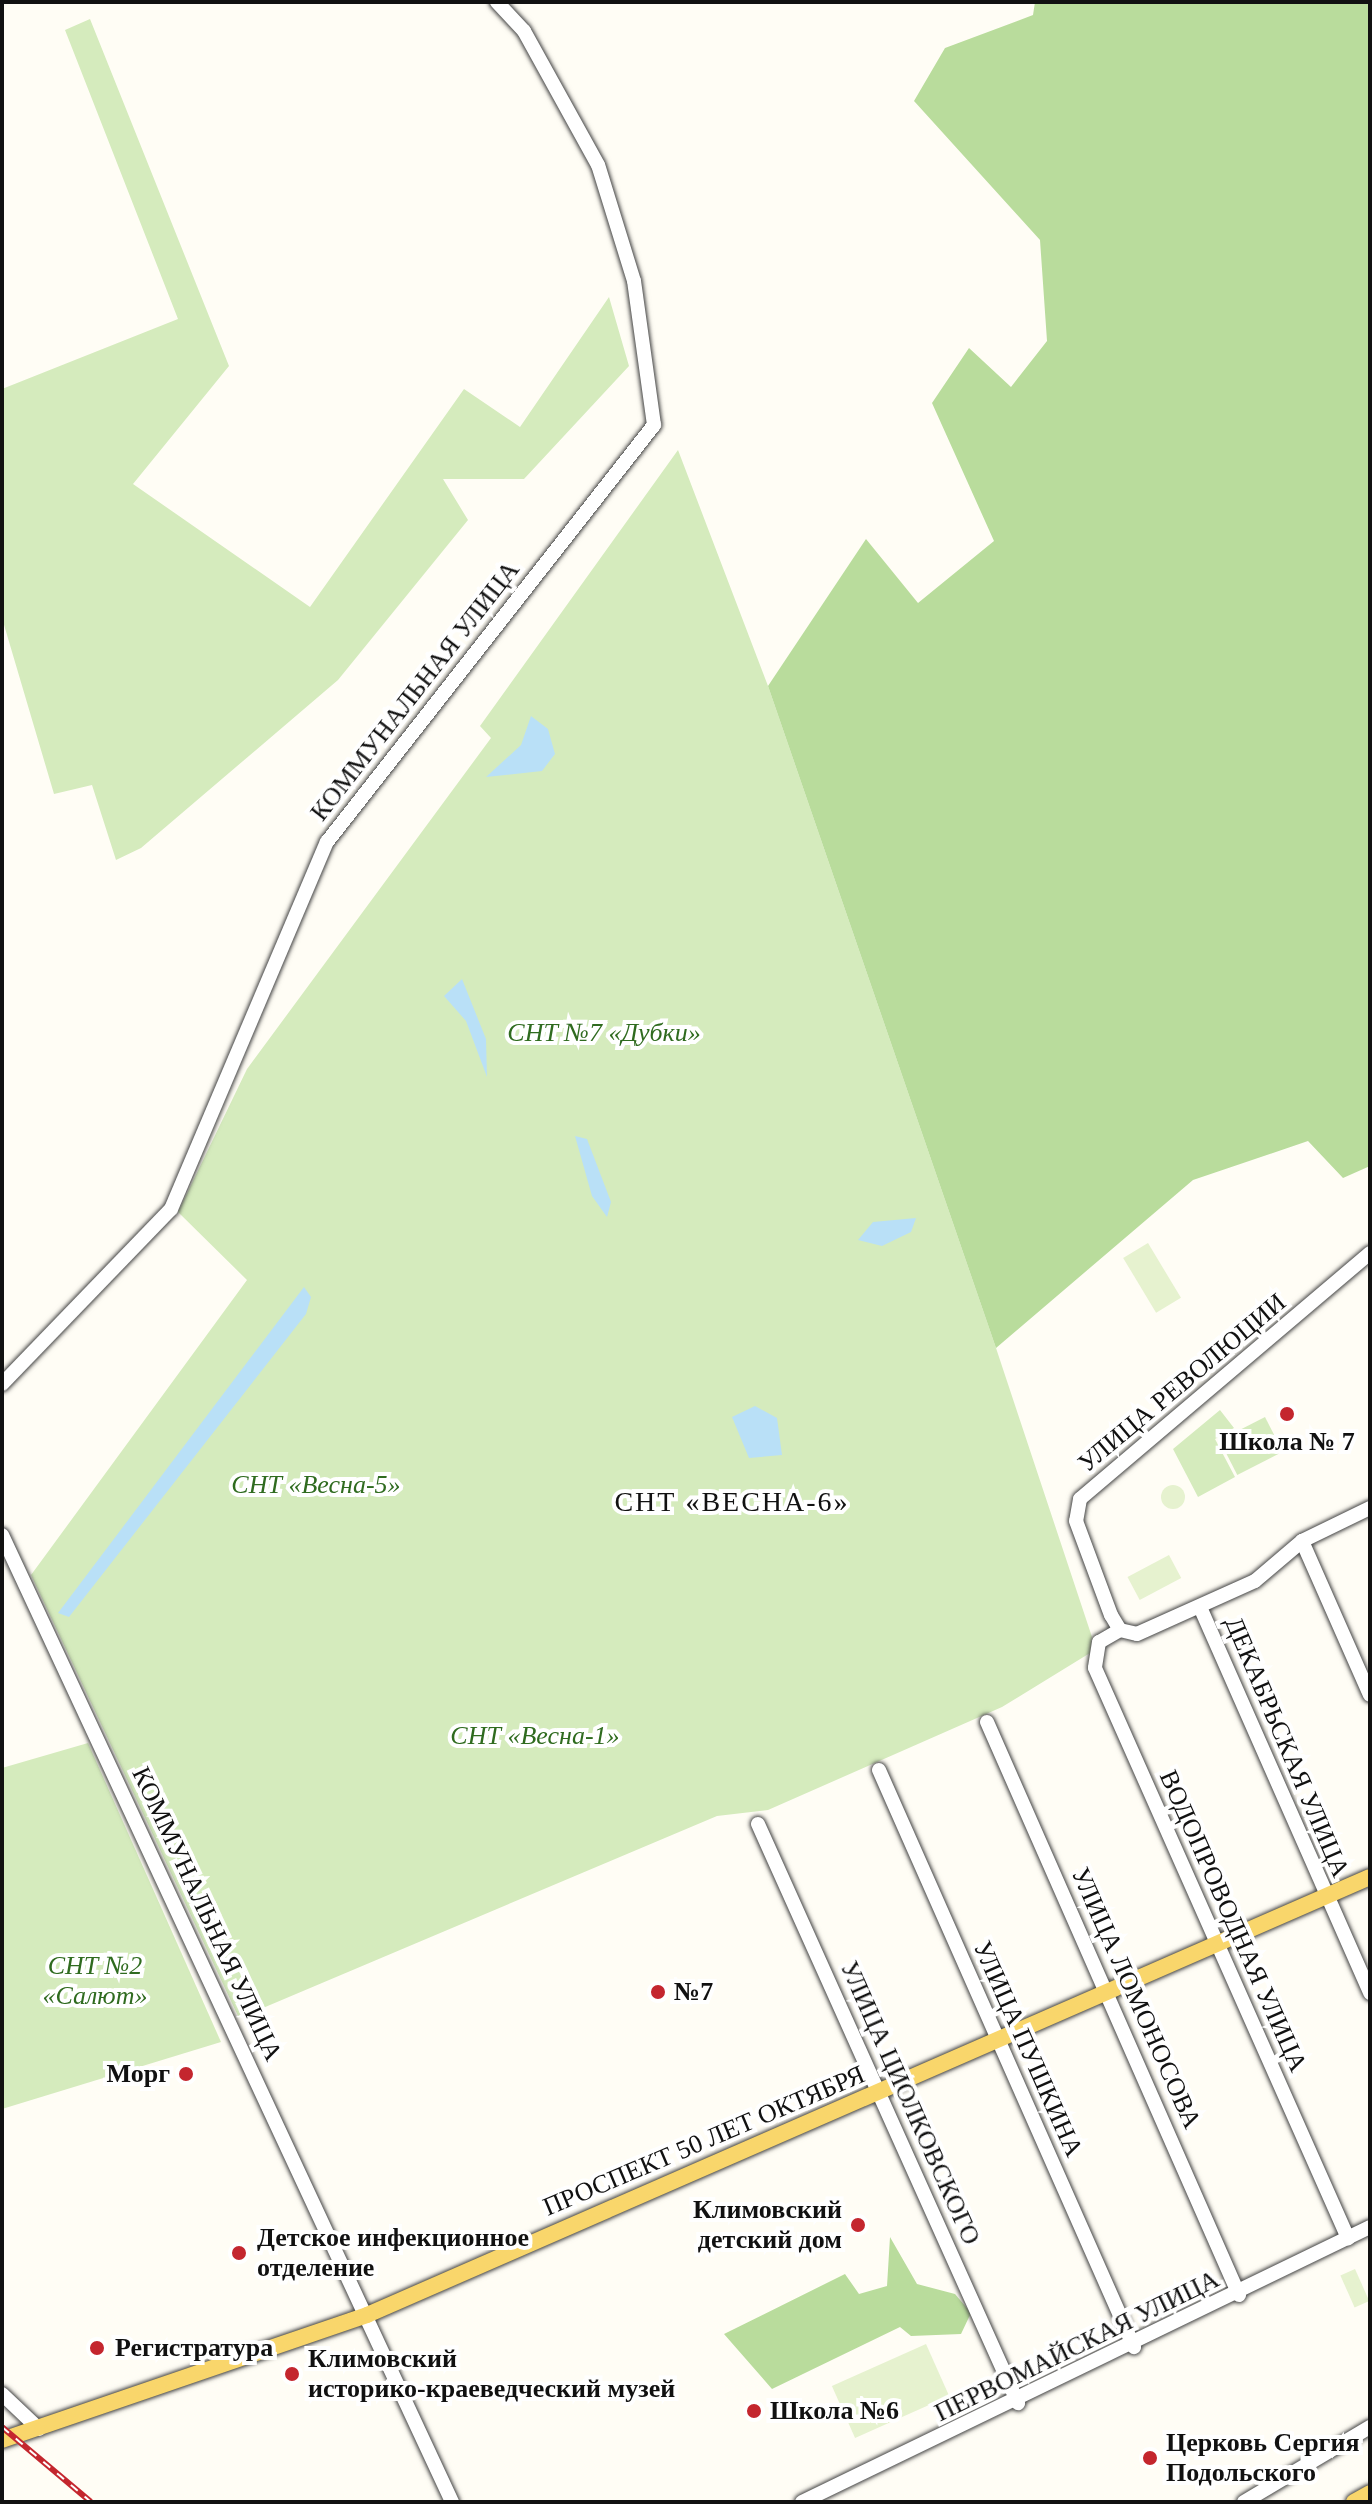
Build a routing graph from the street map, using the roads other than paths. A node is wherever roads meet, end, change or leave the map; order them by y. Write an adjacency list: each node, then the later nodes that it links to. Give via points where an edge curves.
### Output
1 (497, 2): 3 (street, КОММУНАЛЬНАЯ УЛИЦА, via 524,31 598,165 634,281 654,425 327,842 171,1209)
2 (1370, 1253): 8 (street, УЛИЦА РЕВОЛЮЦИИ, via 1080,1499 1076,1521)
3 (2, 1384)
4 (1370, 1508): 6 (street)
5 (2, 1535): 23 (street, КОММУНАЛЬНАЯ УЛИЦА)
6 (1302, 1541): 7 (street, via 1255,1581); 9 (street)
7 (1200, 1607): 8 (street, via 1137,1634); 14 (street, ДЕКАБРЬСКАЯ УЛИЦА)
8 (1120, 1630): 15 (street, ВОДОПРОВОДНАЯ УЛИЦА, via 1099,1642 1095,1668)
9 (1370, 1695)
10 (987, 1722): 16 (street, УЛИЦА ЛОМОНОСОВА)
11 (879, 1770): 18 (street, УЛИЦА ПУШКИНА)
12 (758, 1824): 19 (street, УЛИЦА ЦИОЛКОВСКОГО)
13 (1370, 1877): 14 (main road, ПРОСПЕКТ 50 ЛЕТ ОКТЯБРЯ)
14 (1325, 1897): 15 (main road, ПРОСПЕКТ 50 ЛЕТ ОКТЯБРЯ); 17 (street, ДЕКАБРЬСКАЯ УЛИЦА)
15 (1216, 1945): 16 (main road, ПРОСПЕКТ 50 ЛЕТ ОКТЯБРЯ); 21 (street, ВОДОПРОВОДНАЯ УЛИЦА)
16 (1109, 1993): 18 (main road, ПРОСПЕКТ 50 ЛЕТ ОКТЯБРЯ); 22 (street, УЛИЦА ЛОМОНОСОВА)
17 (1370, 1993)
18 (999, 2042): 19 (main road, ПРОСПЕКТ 50 ЛЕТ ОКТЯБРЯ); 24 (street, УЛИЦА ПУШКИНА)
19 (877, 2092): 23 (main road, ПРОСПЕКТ 50 ЛЕТ ОКТЯБРЯ); 26 (street, УЛИЦА ЦИОЛКОВСКОГО)
20 (1370, 2227): 21 (street, ПЕРВОМАЙСКАЯ УЛИЦА)
21 (1348, 2238): 22 (street, ПЕРВОМАЙСКАЯ УЛИЦА)
22 (1239, 2295): 24 (street, ПЕРВОМАЙСКАЯ УЛИЦА)
23 (367, 2315): 28 (main road, ПРОСПЕКТ 50 ЛЕТ ОКТЯБРЯ); 31 (street, КОММУНАЛЬНАЯ УЛИЦА)
24 (1134, 2347): 26 (street, ПЕРВОМАЙСКАЯ УЛИЦА)
25 (2, 2394): 28 (street)
26 (1018, 2403): 32 (street, ПЕРВОМАЙСКАЯ УЛИЦА)
27 (1370, 2427): 33 (street)
28 (39, 2429): 29 (main road, ПРОСПЕКТ 50 ЛЕТ ОКТЯБРЯ)
29 (2, 2440)
30 (1370, 2493): 34 (main road)
31 (452, 2502)
32 (802, 2502)
33 (1244, 2502)
34 (1354, 2502)

